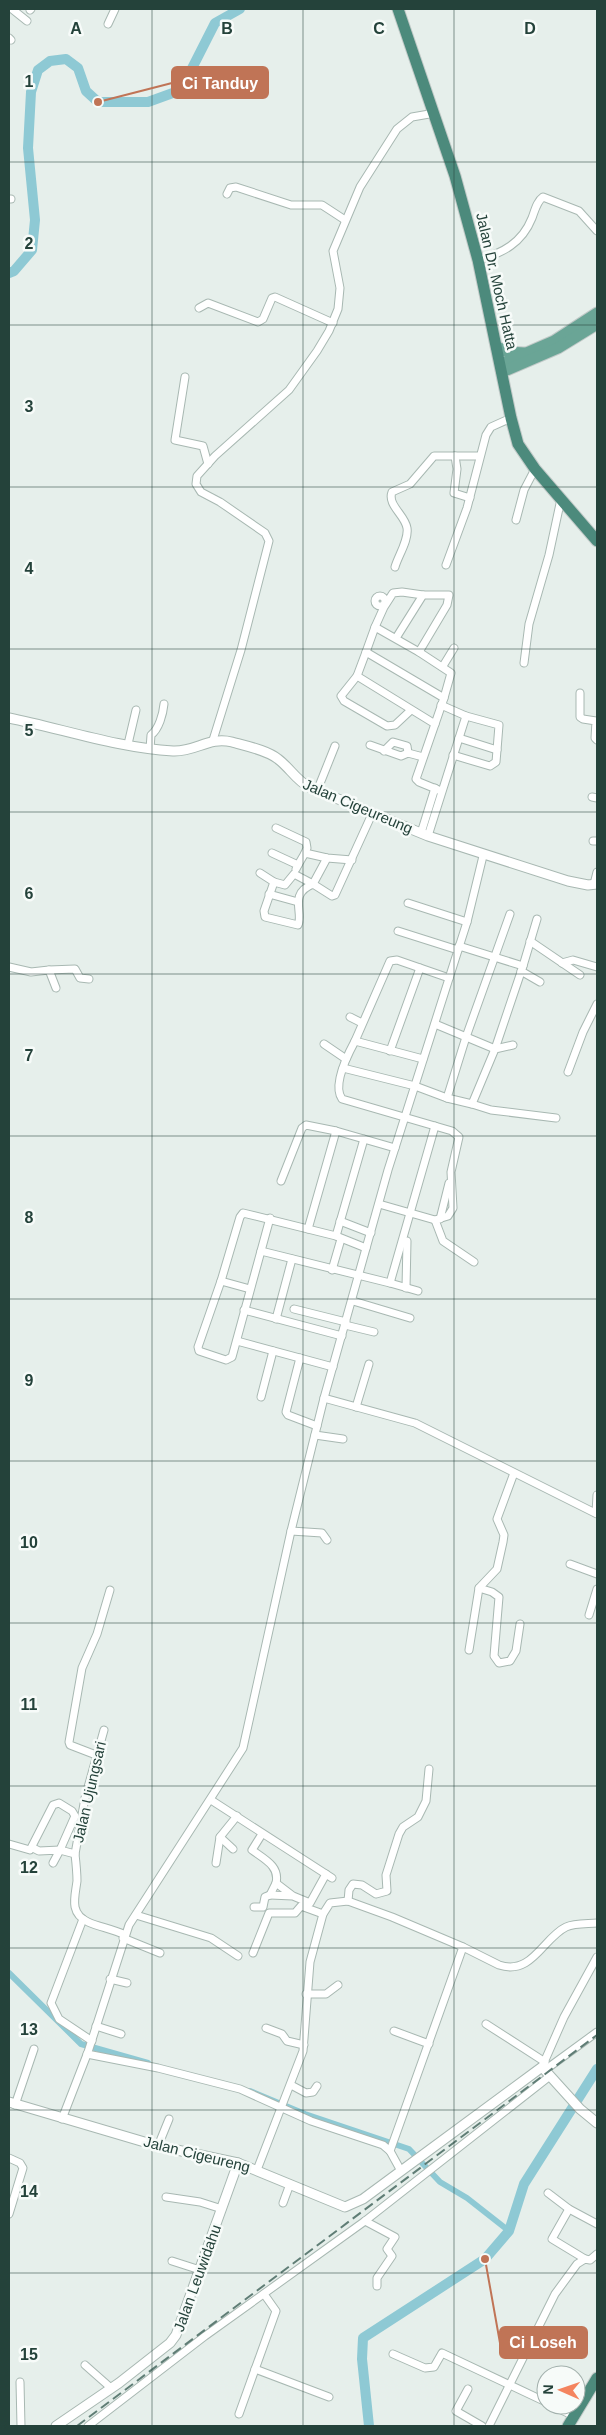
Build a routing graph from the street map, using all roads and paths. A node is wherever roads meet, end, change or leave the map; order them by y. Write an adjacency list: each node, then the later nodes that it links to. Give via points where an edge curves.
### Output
1 (12, 9): 4 (street)
2 (114, 9): 5 (street)
3 (398, 9): 6 (highway, Jalan Dr. Moch Hatta)
4 (27, 22)
5 (108, 24)
6 (435, 113): 8 (street, via 412,117 393,133 365,177); 10 (highway, Jalan Dr. Moch Hatta)
7 (227, 194): 8 (street, via 230,188 236,187 291,204 322,205)
8 (345, 220): 13 (street, via 333,254 340,294)
9 (597, 230): 10 (street, via 580,211 543,197 520,240)
10 (478, 260): 14 (highway, Jalan Dr. Moch Hatta)
11 (199, 308): 13 (street, via 208,303 258,322 275,297)
12 (596, 319): 15 (main road, via 558,348)
13 (333, 323): 22 (street, via 289,390)
14 (497, 347): 15 (main road); 16 (highway, Jalan Dr. Moch Hatta)
15 (530, 357): 16 (main road); 18 (main road)
16 (502, 368): 18 (highway, Jalan Dr. Moch Hatta)
17 (186, 377): 22 (street, via 175,440 203,446)
18 (505, 388): 19 (highway, Jalan Dr. Moch Hatta)
19 (511, 418): 21 (street, via 489,430); 23 (highway, Jalan Dr. Moch Hatta, via 518,444)
20 (455, 456): 21 (street); 24 (street, via 454,493); 29 (street, via 432,456 410,484 392,492 391,502 407,528)
21 (480, 456): 24 (street)
22 (208, 464): 48 (street, via 198,476 196,484 199,490 265,533 269,541 241,650)
23 (535, 469): 25 (highway, Jalan Dr. Moch Hatta); 26 (street, via 524,490)
24 (470, 498): 28 (street)
25 (561, 498): 27 (highway, Jalan Dr. Moch Hatta); 36 (street, via 529,624)
26 (516, 520)
27 (597, 541)
28 (446, 565)
29 (395, 567)
30 (423, 595): 31 (street, via 396,592 383,606); 32 (street); 35 (street, via 448,594 450,598)
31 (375, 627): 32 (street); 34 (street)
32 (396, 638): 35 (street)
33 (454, 648): 37 (street)
34 (366, 652): 38 (street); 40 (street)
35 (419, 652): 37 (street)
36 (524, 663)
37 (443, 666): 40 (street, via 452,674)
38 (357, 676): 43 (street); 43 (street, via 342,693 344,701 387,726 395,725)
39 (580, 693): 49 (street, via 580,717 596,721)
40 (443, 702): 44 (street); 46 (street)
41 (164, 704): 53 (street, via 163,714 151,734)
42 (136, 710): 50 (street)
43 (411, 710): 46 (street)
44 (466, 716): 47 (street); 54 (street, via 499,725)
45 (9, 718): 50 (street)
46 (435, 724): 58 (street)
47 (459, 738): 54 (street); 57 (street)
48 (213, 740): 53 (street, via 186,751); 60 (street, Jalan Cigeureung, via 232,742 268,754 280,761 298,780)
49 (597, 740)
50 (128, 744): 53 (street)
51 (370, 745): 55 (street)
52 (335, 746): 60 (street)
53 (150, 749)
54 (497, 750): 57 (street, via 496,762 490,766)
55 (384, 751): 56 (street, via 401,756); 56 (street, via 392,742 407,746)
56 (408, 753): 58 (street)
57 (453, 755): 59 (street)
58 (423, 757): 59 (street, via 416,779)
59 (438, 789): 63 (street)
60 (317, 791): 61 (street, Jalan Cigeureung)
61 (370, 812): 63 (street, Jalan Cigeureung); 68 (street)
62 (276, 828): 64 (street, via 306,842)
63 (424, 835): 66 (street, Jalan Cigeureung)
64 (305, 853): 67 (street); 69 (street)
65 (272, 854): 69 (street)
66 (483, 856): 75 (street, Jalan Cigeureung, via 568,881); 81 (street)
67 (327, 858): 68 (street); 74 (street)
68 (352, 860): 74 (street, via 335,895)
69 (298, 865): 72 (street)
70 (597, 872): 75 (street)
71 (260, 874): 73 (street)
72 (294, 874): 73 (street, via 285,885); 74 (street)
73 (274, 882): 76 (street)
74 (314, 884): 77 (street, via 304,890)
75 (596, 884)
76 (269, 894): 77 (street); 77 (street, via 264,911 266,917 295,926 300,922)
77 (298, 902)
78 (408, 903): 81 (street)
79 (510, 914): 85 (street)
80 (537, 919): 83 (street)
81 (466, 922): 84 (street)
82 (398, 931): 84 (street)
83 (530, 941): 86 (street); 90 (street)
84 (458, 948): 85 (street); 93 (street)
85 (494, 956): 90 (street); 101 (street)
86 (562, 963): 88 (street, via 573,960); 92 (street)
87 (9, 967): 91 (street, via 30,972)
88 (597, 967)
89 (420, 968): 93 (street); 99 (street, via 390,961); 106 (street)
90 (522, 968): 95 (street); 105 (street)
91 (49, 970): 94 (street, via 75,969 80,978); 96 (street)
92 (580, 974)
93 (449, 978): 100 (street)
94 (90, 979)
95 (540, 982)
96 (56, 988)
97 (597, 1004): 110 (street)
98 (350, 1017): 99 (street)
99 (362, 1023): 102 (street)
100 (435, 1024): 101 (street); 108 (street)
101 (466, 1037): 105 (street); 112 (street)
102 (355, 1040): 106 (street); 107 (street)
103 (324, 1044): 107 (street)
104 (513, 1045): 105 (street)
105 (495, 1049): 113 (street)
106 (390, 1051): 108 (street)
107 (346, 1059): 109 (street)
108 (423, 1060): 111 (street)
109 (343, 1068): 111 (street); 114 (street, via 338,1091 342,1099)
110 (568, 1072)
111 (415, 1086): 112 (street); 114 (street)
112 (447, 1098): 113 (street)
113 (472, 1104): 115 (street, via 491,1110)
114 (406, 1117): 116 (street); 119 (street)
115 (556, 1118)
116 (435, 1126): 122 (street); 124 (street, via 456,1133 460,1141 450,1177 453,1208 448,1216)
117 (336, 1130): 118 (street); 120 (street, via 304,1126); 126 (street)
118 (364, 1139): 119 (street); 125 (street)
119 (395, 1148): 121 (street)
120 (281, 1181)
121 (379, 1204): 122 (street); 128 (street)
122 (412, 1213): 124 (street); 127 (street)
123 (270, 1218): 126 (street); 131 (street); 136 (street, via 246,1213 241,1215)
124 (437, 1220): 133 (street, via 443,1241)
125 (340, 1221): 128 (street); 129 (street)
126 (308, 1229): 129 (street)
127 (407, 1230): 137 (street); 139 (street)
128 (371, 1233): 130 (street)
129 (338, 1238): 130 (street); 134 (street)
130 (366, 1248): 135 (street)
131 (261, 1251): 132 (street); 138 (street)
132 (292, 1259): 134 (street); 145 (street)
133 (474, 1262)
134 (332, 1270): 135 (street)
135 (358, 1276): 137 (street); 141 (street)
136 (221, 1281): 138 (street); 149 (street, via 198,1349 228,1360)
137 (390, 1283): 139 (street)
138 (250, 1288): 143 (street)
139 (406, 1288): 140 (street)
140 (418, 1291)
141 (353, 1301): 144 (street); 146 (street)
142 (294, 1309): 146 (street)
143 (244, 1310): 145 (street); 149 (street)
144 (410, 1318)
145 (276, 1319): 148 (street)
146 (345, 1323): 147 (street); 148 (street)
147 (374, 1332)
148 (342, 1336): 153 (street)
149 (237, 1341): 150 (street)
150 (273, 1350): 151 (street); 154 (street)
151 (300, 1358): 153 (street); 157 (street, via 286,1412)
152 (369, 1364): 156 (street)
153 (333, 1367): 155 (street)
154 (261, 1397)
155 (324, 1398): 156 (street); 157 (street)
156 (356, 1407): 160 (street, via 415,1423)
157 (317, 1426): 158 (street)
158 (315, 1435): 159 (street); 163 (street)
159 (343, 1439)
160 (514, 1473): 162 (street); 167 (street, via 497,1520 504,1537 497,1567)
161 (597, 1495): 162 (street)
162 (596, 1513)
163 (291, 1531): 164 (street, via 322,1533); 177 (street, via 243,1748)
164 (328, 1540)
165 (570, 1564): 166 (street)
166 (597, 1574)
167 (479, 1588): 172 (street, via 499,1597 494,1656 499,1663 510,1661 515,1656); 173 (street)
168 (597, 1589): 170 (street)
169 (110, 1590): 175 (street, via 97,1634 82,1668 69,1742)
170 (595, 1606): 171 (street)
171 (589, 1615)
172 (520, 1624)
173 (469, 1650)
174 (104, 1730): 175 (street, Jalan Ujungsari)
175 (96, 1755): 185 (street, Jalan Ujungsari, via 84,1798)
176 (429, 1770): 191 (street, via 426,1801 418,1817 403,1826 398,1834 386,1875 387,1891 376,1894 362,1885 353,1884)
177 (211, 1800): 178 (street); 194 (street)
178 (237, 1816): 179 (street); 180 (street)
179 (262, 1834): 188 (street, via 250,1852 275,1869); 190 (street, via 329,1876 310,1903)
180 (220, 1837): 183 (street); 187 (street)
181 (9, 1844): 182 (street, via 28,1850)
182 (33, 1848): 184 (street, via 39,1851); 184 (street, via 53,1805 59,1803 75,1816)
183 (233, 1849)
184 (60, 1850): 185 (street); 186 (street)
185 (75, 1854): 195 (street, Jalan Ujungsari, via 77,1879 73,1902)
186 (53, 1863)
187 (216, 1863)
188 (276, 1883): 189 (street); 190 (street)
189 (270, 1895): 190 (street); 192 (street, via 265,1897 263,1907)
190 (293, 1896)
191 (348, 1901): 193 (street, via 330,1903); 198 (street)
192 (254, 1907)
193 (323, 1914): 200 (street, via 301,1906 295,1913 269,1913); 206 (street, via 310,1962)
194 (136, 1915): 197 (street); 201 (street, via 211,1938)
195 (83, 1919): 197 (street); 215 (street, via 52,2004 59,2018)
196 (597, 1923): 198 (street, via 567,1927 534,1957 516,1967 499,1965)
197 (124, 1937): 199 (street); 203 (street)
198 (463, 1947): 213 (street)
199 (160, 1953)
200 (253, 1953)
201 (238, 1956)
202 (597, 1957): 217 (street, via 564,2018)
203 (110, 1979): 204 (street); 208 (street)
204 (128, 1983)
205 (338, 1985): 206 (street, via 326,1994)
206 (306, 1994): 214 (street)
207 (486, 2024): 217 (street)
208 (96, 2026): 212 (street); 215 (street)
209 (266, 2028): 214 (street, via 282,2034 287,2041)
210 (394, 2031): 213 (street)
211 (597, 2032): 217 (street)
212 (121, 2034)
213 (429, 2044): 226 (street)
214 (304, 2045): 218 (street)
215 (89, 2048): 221 (street, via 240,2089); 222 (street)
216 (34, 2049): 220 (street)
217 (545, 2069): 224 (street, via 580,2109); 230 (street); 238 (street, via 440,2162)
218 (291, 2085): 219 (street, via 309,2094); 221 (street)
219 (317, 2086)
220 (12, 2104): 222 (street, Jalan Cigeureng)
221 (282, 2106): 226 (street, via 311,2121); 229 (street)
222 (62, 2119): 225 (street, Jalan Cigeureng)
223 (169, 2119): 225 (street)
224 (597, 2123)
225 (158, 2146): 228 (street, Jalan Cigeureng)
226 (393, 2147): 230 (street)
227 (9, 2158): 237 (street, via 23,2168)
228 (238, 2163): 229 (street, Jalan Cigeureng); 236 (street, Jalan Leuwidahu)
229 (258, 2170): 231 (street, Jalan Cigeureng)
230 (401, 2171): 231 (street, Jalan Cigeureng, via 363,2198 345,2206)
231 (290, 2184): 234 (street)
232 (548, 2193): 235 (street)
233 (166, 2197): 236 (street, via 200,2202)
234 (283, 2203)
235 (569, 2209): 239 (street); 241 (street, via 552,2239)
236 (222, 2210): 243 (street, Jalan Leuwidahu)
237 (9, 2214)
238 (365, 2221): 244 (street, via 395,2237 387,2249 392,2256 377,2278); 245 (street)
239 (597, 2224)
240 (597, 2254): 241 (street, via 590,2260)
241 (585, 2259): 251 (street, via 577,2264 555,2294)
242 (172, 2261): 243 (street)
243 (200, 2270): 252 (street, Jalan Leuwidahu, via 174,2339)
244 (377, 2286)
245 (264, 2294): 248 (street, via 276,2311); 260 (street)
246 (394, 2354): 251 (street, via 425,2368 434,2367 442,2353)
247 (85, 2365): 252 (street)
248 (255, 2369): 254 (street); 256 (street)
249 (597, 2378): 257 (highway)
250 (20, 2382): 258 (street)
251 (511, 2385): 255 (street); 262 (street)
252 (111, 2388): 259 (street, Jalan Leuwidahu)
253 (468, 2389): 261 (street, via 456,2411)
254 (329, 2396)
255 (536, 2397)
256 (239, 2414)
257 (571, 2421)
258 (21, 2426)
259 (56, 2426)
260 (88, 2426)
261 (482, 2426)
262 (489, 2426)

